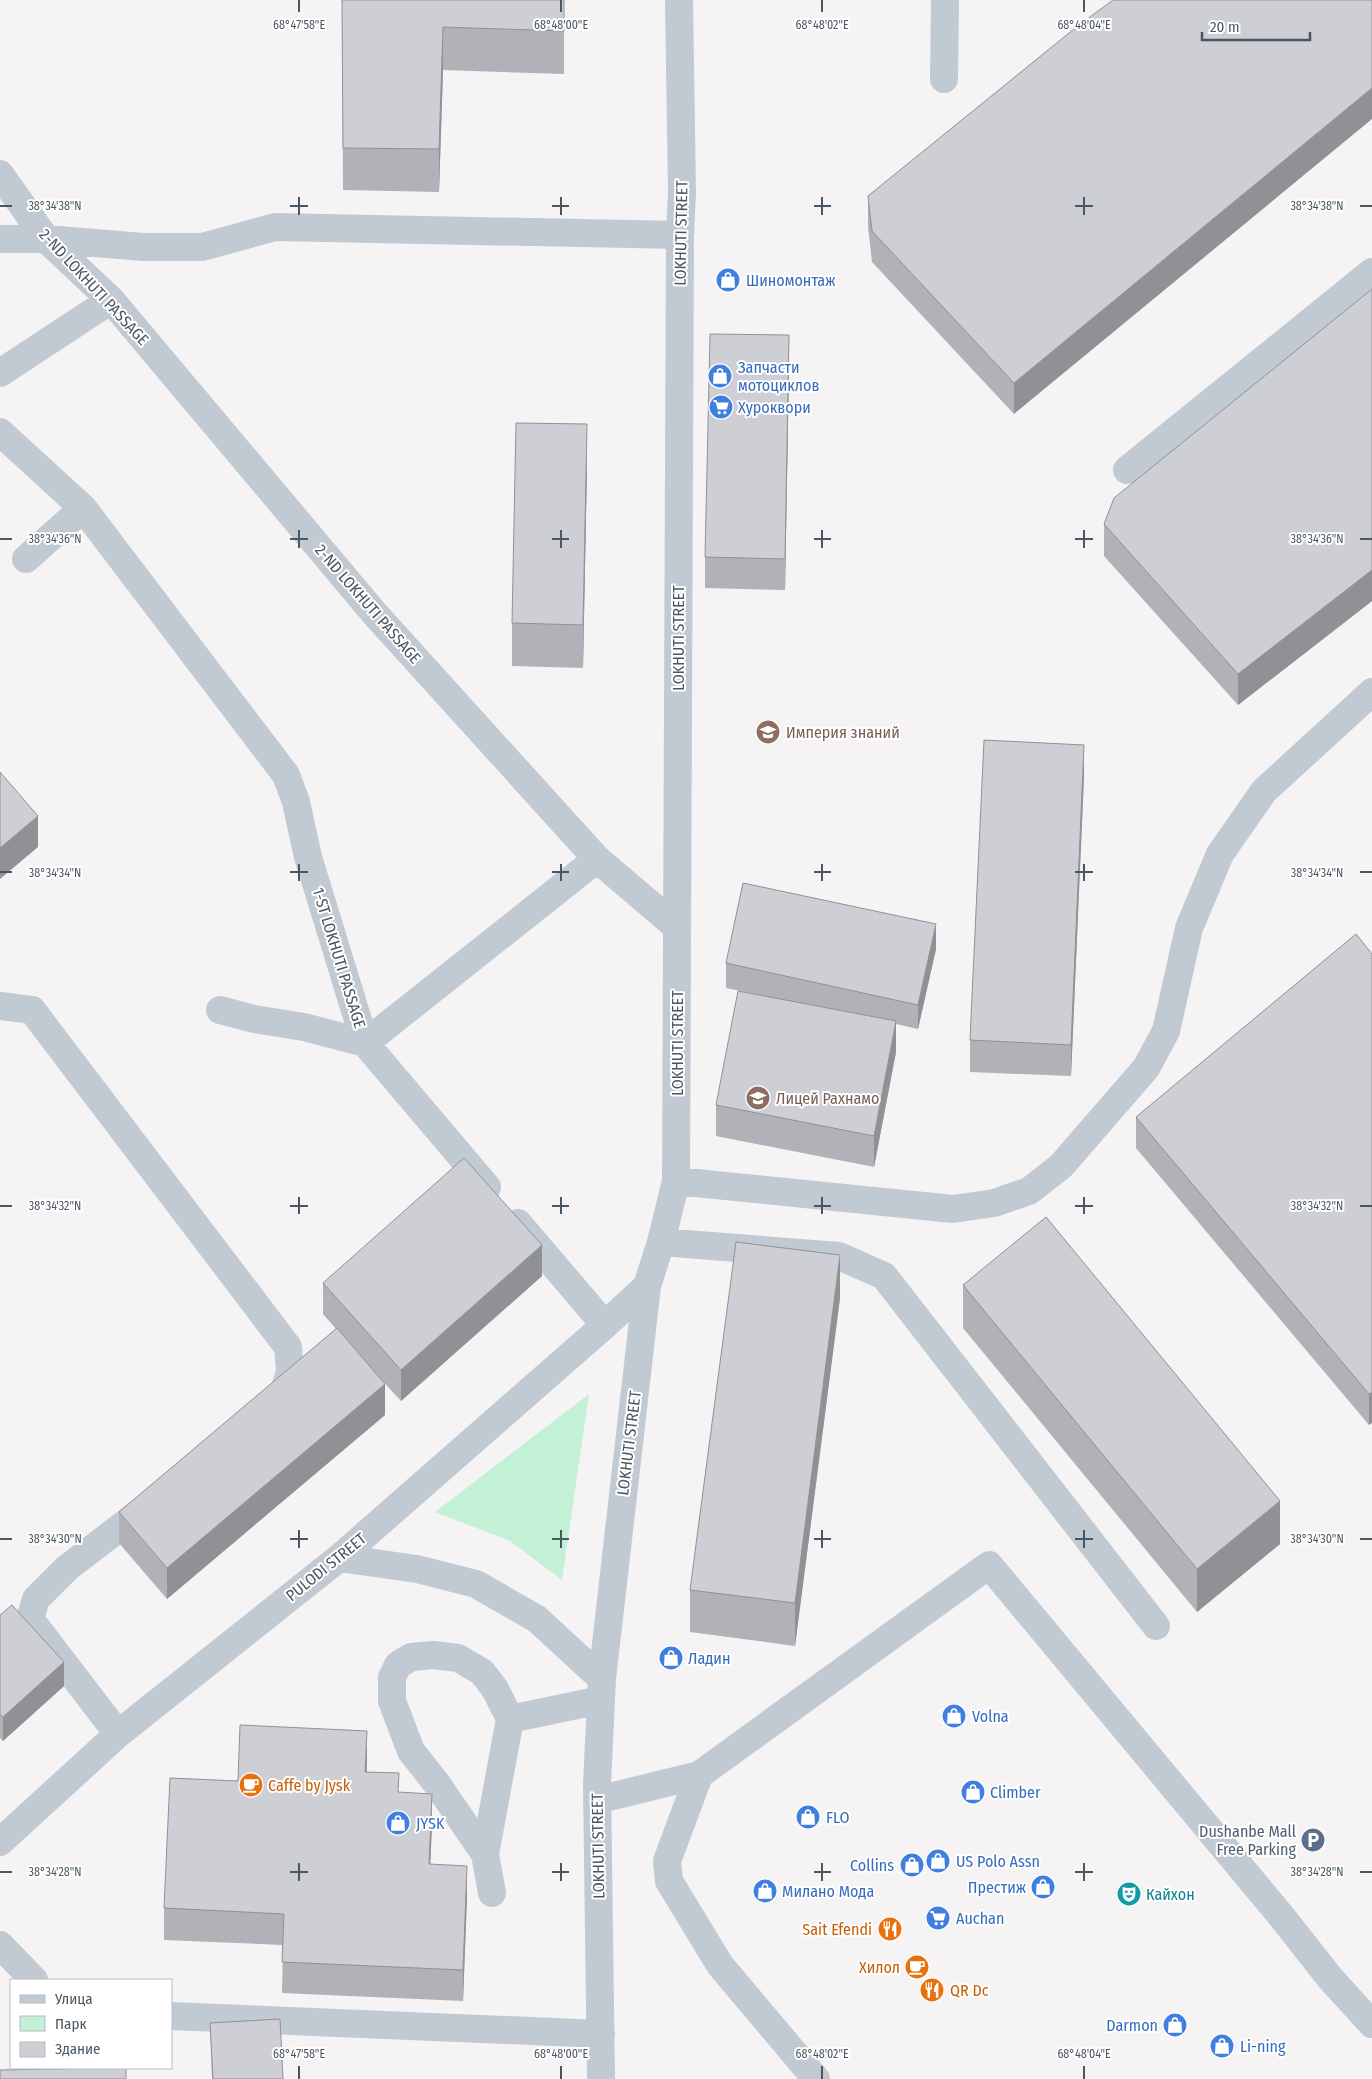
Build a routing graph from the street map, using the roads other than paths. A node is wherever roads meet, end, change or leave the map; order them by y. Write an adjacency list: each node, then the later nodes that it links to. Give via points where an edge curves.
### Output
1 (679, 0): 5 (street, LOKHUTI STREET)
2 (946, 0): 3 (street)
3 (944, 79)
4 (0, 174): 7 (street, 2-ND LOKHUTI PASSAGE)
5 (680, 235): 7 (street, via 275,228 202,247 143,247); 17 (street, LOKHUTI STREET)
6 (0, 239): 7 (street)
7 (46, 240): 9 (street, 2-ND LOKHUTI PASSAGE)
8 (1372, 272): 12 (street)
9 (110, 300): 10 (street); 16 (street, 2-ND LOKHUTI PASSAGE, via 375,614)
10 (0, 373)
11 (0, 432): 13 (street, 1-ST LOKHUTI PASSAGE)
12 (1127, 470)
13 (83, 508): 14 (street); 20 (street, 1-ST LOKHUTI PASSAGE, via 286,774)
14 (26, 559)
15 (1372, 692): 21 (street, via 1264,791 1220,854 1189,928 1166,1031 1146,1068 1061,1166 1029,1191 994,1203 954,1209)
16 (598, 858): 17 (street, 2-ND LOKHUTI PASSAGE); 20 (street)
17 (677, 927): 21 (street, LOKHUTI STREET)
18 (0, 1006): 25 (street, via 32,1010 288,1347 290,1372 279,1407)
19 (220, 1010): 20 (street, via 304,1026)
20 (365, 1043): 24 (street, 1-ST LOKHUTI PASSAGE)
21 (676, 1181): 22 (street, LOKHUTI STREET)
22 (661, 1242): 23 (street, LOKHUTI STREET); 28 (street, via 838,1256 884,1276)
23 (647, 1286): 24 (street, PULODI STREET); 29 (street, LOKHUTI STREET)
24 (604, 1325): 27 (street, PULODI STREET)
25 (263, 1419)
26 (169, 1490): 31 (street, via 67,1568 36,1599 30,1619)
27 (339, 1558): 29 (street, via 417,1569 476,1584 537,1619); 31 (street, PULODI STREET)
28 (1156, 1626)
29 (601, 1689): 30 (street); 33 (street, LOKHUTI STREET)
30 (510, 1719): 35 (street); 35 (street, via 482,1672 458,1658 412,1657 398,1665 392,1677 392,1701 411,1751)
31 (118, 1734): 34 (street, PULODI STREET)
32 (699, 1775): 33 (street); 40 (street, via 989,1565 1330,1978); 43 (street, via 667,1861 668,1881 720,1965)
33 (598, 1800): 41 (street, LOKHUTI STREET)
34 (0, 1842)
35 (485, 1854): 36 (street)
36 (492, 1893)
37 (0, 1945): 38 (street)
38 (33, 1979)
39 (172, 2016): 41 (street)
40 (1372, 2024)
41 (601, 2034): 42 (street, LOKHUTI STREET)
42 (601, 2079)
43 (816, 2079)

